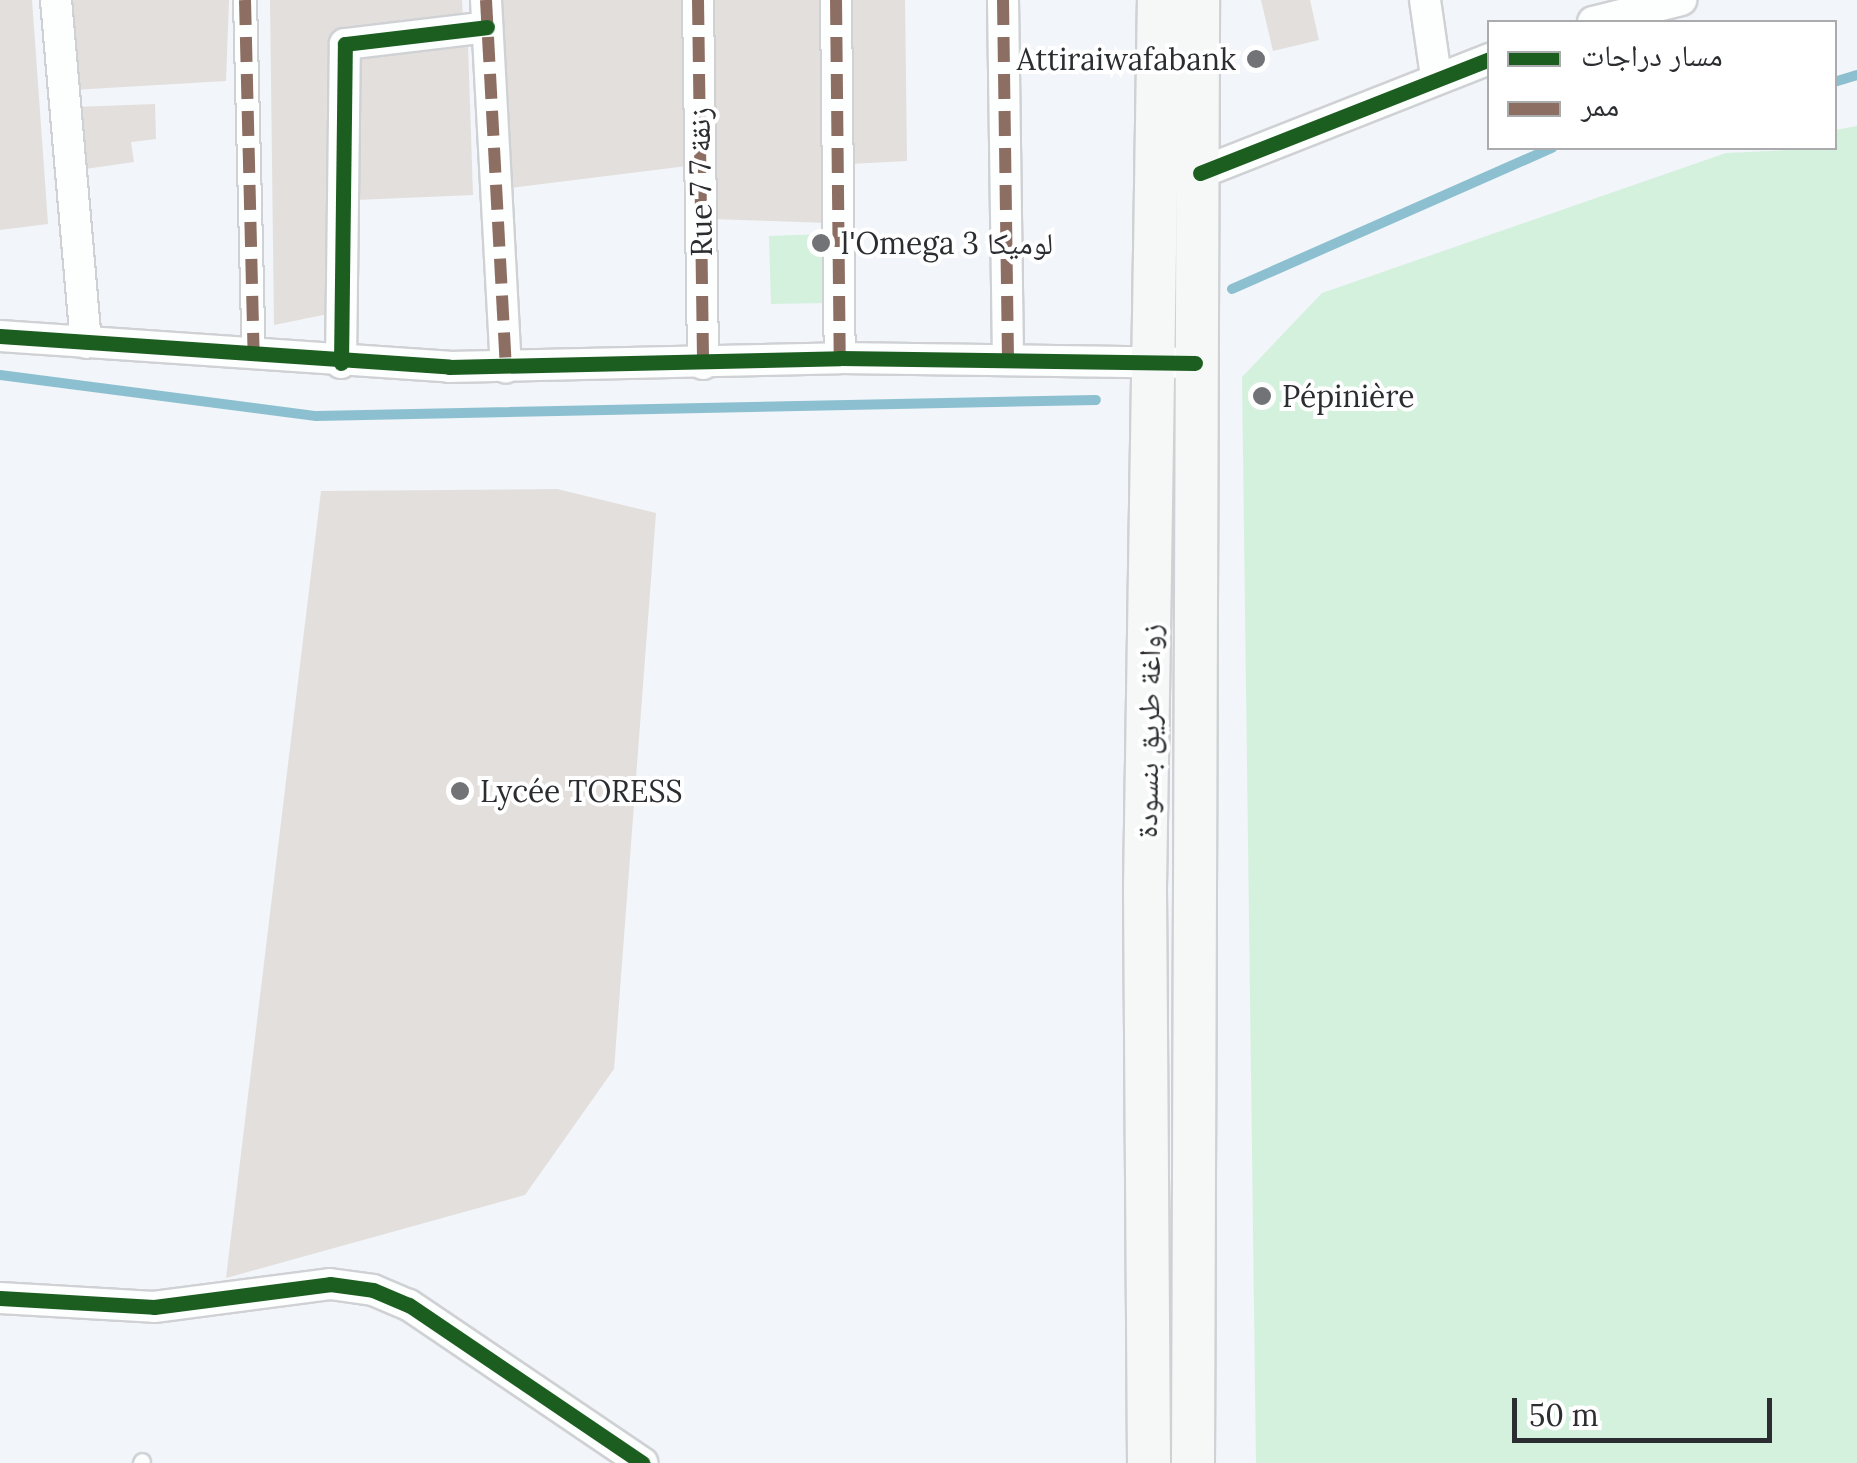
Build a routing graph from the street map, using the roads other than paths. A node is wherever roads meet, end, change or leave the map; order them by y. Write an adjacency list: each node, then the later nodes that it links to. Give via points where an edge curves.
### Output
1 (56, 0): 16 (street)
2 (245, 0): 17 (street)
3 (698, 0): 21 (street, Rue 7 زنقة 7)
4 (836, 0): 18 (street)
5 (1002, 0): 19 (street)
6 (1159, 0): 22 (main road, زواغة طريق بنسودة)
7 (1198, 0): 14 (main road, زواغة طريق بنسودة)
8 (1425, 0): 13 (street)
9 (1681, 0): 11 (street)
10 (487, 13): 20 (street, via 345,44); 24 (street)
11 (1601, 20)
12 (1487, 60): 13 (street)
13 (1436, 76): 14 (street)
14 (1200, 173): 23 (main road, زواغة طريق بنسودة)
15 (0, 336): 16 (street)
16 (86, 343): 17 (street)
17 (254, 356): 20 (street)
18 (840, 358): 19 (street); 21 (street)
19 (1008, 358): 22 (street)
20 (341, 364): 24 (street)
21 (703, 364): 24 (street)
22 (1151, 364): 23 (street); 27 (main road, زواغة طريق بنسودة)
23 (1196, 364): 28 (main road, زواغة طريق بنسودة)
24 (506, 367)
25 (0, 1298): 26 (street, via 154,1307 330,1284 373,1290 409,1304)
26 (642, 1463)
27 (1149, 1463)
28 (1193, 1463)

